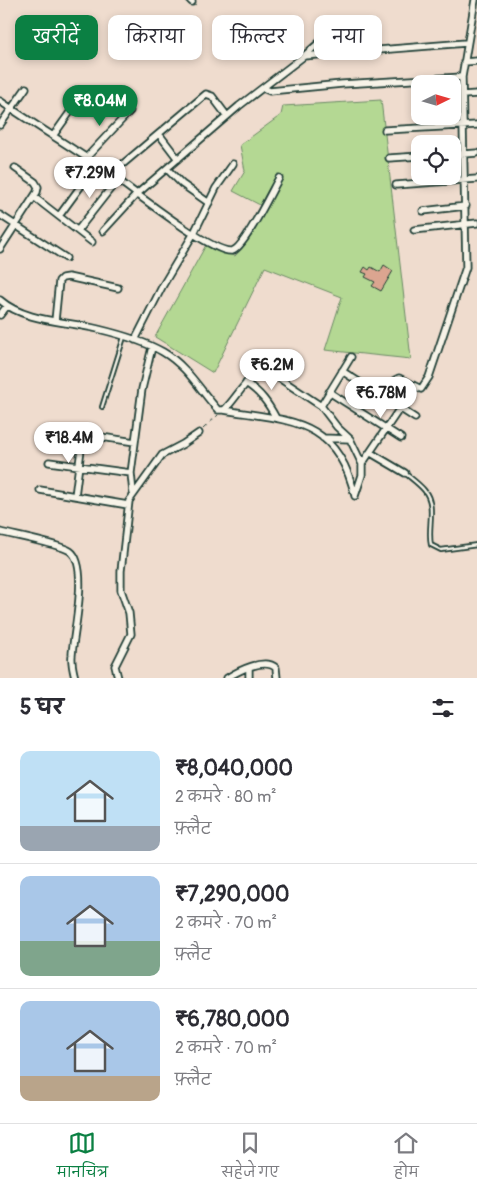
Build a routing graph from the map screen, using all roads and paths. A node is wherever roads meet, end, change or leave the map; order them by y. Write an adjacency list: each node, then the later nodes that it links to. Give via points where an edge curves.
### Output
1 (475, 0): 2 (street)
2 (466, 43): 4 (street); 6 (street)
3 (314, 47): 4 (street)
4 (304, 56)
5 (299, 60): 10 (street)
6 (464, 62): 7 (street); 8 (street)
7 (477, 62)
8 (462, 77): 10 (street, via 270,91); 13 (street)
9 (26, 88): 15 (street)
10 (263, 88): 17 (street)
11 (83, 94): 23 (street)
12 (477, 94): 13 (street)
13 (463, 95): 19 (street)
14 (0, 101): 15 (street)
15 (12, 109): 18 (street); 23 (street)
16 (130, 111): 28 (street)
17 (227, 116): 22 (street, via 212,96 206,94); 30 (street)
18 (0, 125)
19 (464, 126): 20 (street); 21 (street); 26 (street)
20 (477, 126)
21 (385, 130)
22 (159, 134): 30 (street); 35 (street)
23 (53, 136): 28 (street)
24 (477, 153): 26 (street)
25 (461, 154): 26 (street)
26 (464, 154): 38 (street)
27 (411, 157): 29 (street)
28 (86, 158): 31 (street)
29 (390, 158)
30 (178, 159): 34 (street)
31 (97, 164): 35 (street); 47 (street)
32 (233, 164): 43 (street)
33 (15, 168): 42 (street, via 37,185)
34 (167, 169): 41 (street); 43 (street)
35 (111, 174): 37 (street)
36 (278, 178): 54 (street, via 237,249 219,248)
37 (118, 179): 41 (street); 51 (street)
38 (464, 179): 39 (street); 40 (street); 44 (street)
39 (477, 179)
40 (396, 185)
41 (137, 194): 53 (street); 54 (street)
42 (34, 197): 47 (street); 50 (street)
43 (209, 203): 54 (street)
44 (466, 206): 45 (street); 48 (street)
45 (423, 211)
46 (0, 215): 50 (street)
47 (60, 216): 51 (street)
48 (466, 223): 49 (street); 52 (street); 69 (street, via 466,267 429,377 420,389)
49 (477, 223)
50 (15, 224): 56 (street); 57 (street)
51 (78, 230): 55 (street)
52 (414, 230)
53 (103, 231)
54 (194, 233): 64 (street)
55 (92, 242)
56 (0, 248)
57 (66, 258)
58 (118, 288): 62 (street, via 68,276 62,278)
59 (0, 300): 60 (street)
60 (8, 306): 61 (street); 62 (street)
61 (0, 314)
62 (55, 321): 63 (street)
63 (124, 337): 64 (street); 73 (lane)
64 (135, 340): 65 (street)
65 (152, 348): 75 (street, via 180,364 218,410); 85 (street, via 142,389)
66 (351, 357): 67 (street)
67 (342, 371): 70 (street); 71 (street)
68 (246, 384): 72 (street, via 263,371 270,372); 75 (street); 76 (street, via 269,404)
69 (415, 386): 71 (street, via 399,378); 74 (street)
70 (329, 392): 72 (street); 78 (street)
71 (384, 397): 74 (street)
72 (321, 406): 84 (street)
73 (102, 407)
74 (401, 407): 77 (street); 78 (street)
75 (224, 410): 76 (street); 81 (path)
76 (276, 418): 82 (street, via 307,427)
77 (415, 418)
78 (387, 429): 83 (street); 86 (street)
79 (60, 431): 80 (street)
80 (83, 434): 85 (street); 89 (street)
81 (199, 434): 93 (street, via 162,455)
82 (323, 438): 84 (street); 88 (street, via 332,444 345,464 355,496)
83 (401, 438)
84 (350, 439): 88 (street)
85 (135, 442): 90 (street)
86 (371, 453): 88 (street); 91 (street)
87 (49, 462): 89 (street)
88 (362, 464)
89 (79, 466): 90 (street); 94 (street)
90 (131, 473): 93 (street)
91 (405, 473): 97 (lane, via 429,498 432,545 441,550)
92 (40, 490): 94 (street)
93 (133, 493): 95 (street)
94 (75, 496): 95 (street)
95 (128, 505): 100 (street, via 121,571 131,634 115,666)
96 (0, 532): 99 (street, via 70,551 74,555 80,572 72,656)
97 (477, 545)
98 (249, 668): 101 (street); 102 (street); 103 (street, via 272,664)
99 (75, 678)
100 (118, 678)
101 (227, 678)
102 (248, 678)
103 (277, 678)

